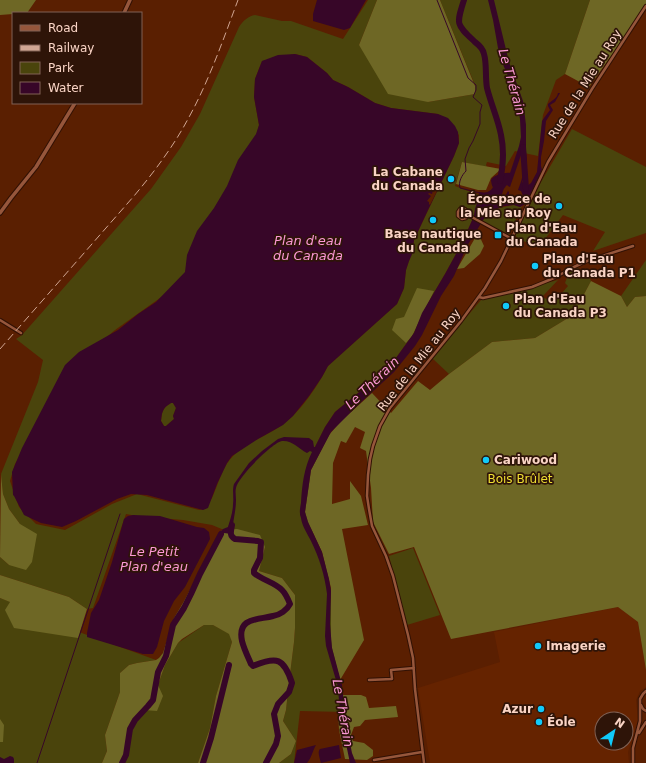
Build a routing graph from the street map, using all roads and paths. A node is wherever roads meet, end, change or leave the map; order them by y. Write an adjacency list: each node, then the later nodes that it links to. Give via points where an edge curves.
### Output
1 (130, 0): 3 (street)
2 (646, 6): 7 (street, Rue de la Mie au Roy, via 548,162)
3 (124, 12)
4 (73, 104): 5 (street, via 36,167)
5 (0, 213)
6 (468, 215): 6 (street, via 465,209 458,212 462,219); 7 (street)
7 (512, 239): 9 (street, Rue de la Mie au Roy)
8 (633, 246): 10 (street, via 587,261 539,284)
9 (483, 292): 10 (street); 11 (street, Rue de la Mie au Roy)
10 (491, 296): 11 (street)
11 (479, 297): 14 (street, Rue de la Mie au Roy, via 388,411 376,436 370,459 367,486 370,519 394,578)
12 (0, 320): 13 (street)
13 (21, 333)
14 (414, 668): 15 (street, via 391,670 392,678); 21 (street, Rue de la Mie au Roy)
15 (369, 680)
16 (646, 691): 17 (street)
17 (640, 702): 18 (street); 20 (street, via 640,721)
18 (646, 711)
19 (646, 722): 20 (street)
20 (635, 740): 24 (street)
21 (422, 752): 22 (street); 23 (street, Rue de la Mie au Roy)
22 (374, 760)
23 (424, 763)
24 (633, 763)

